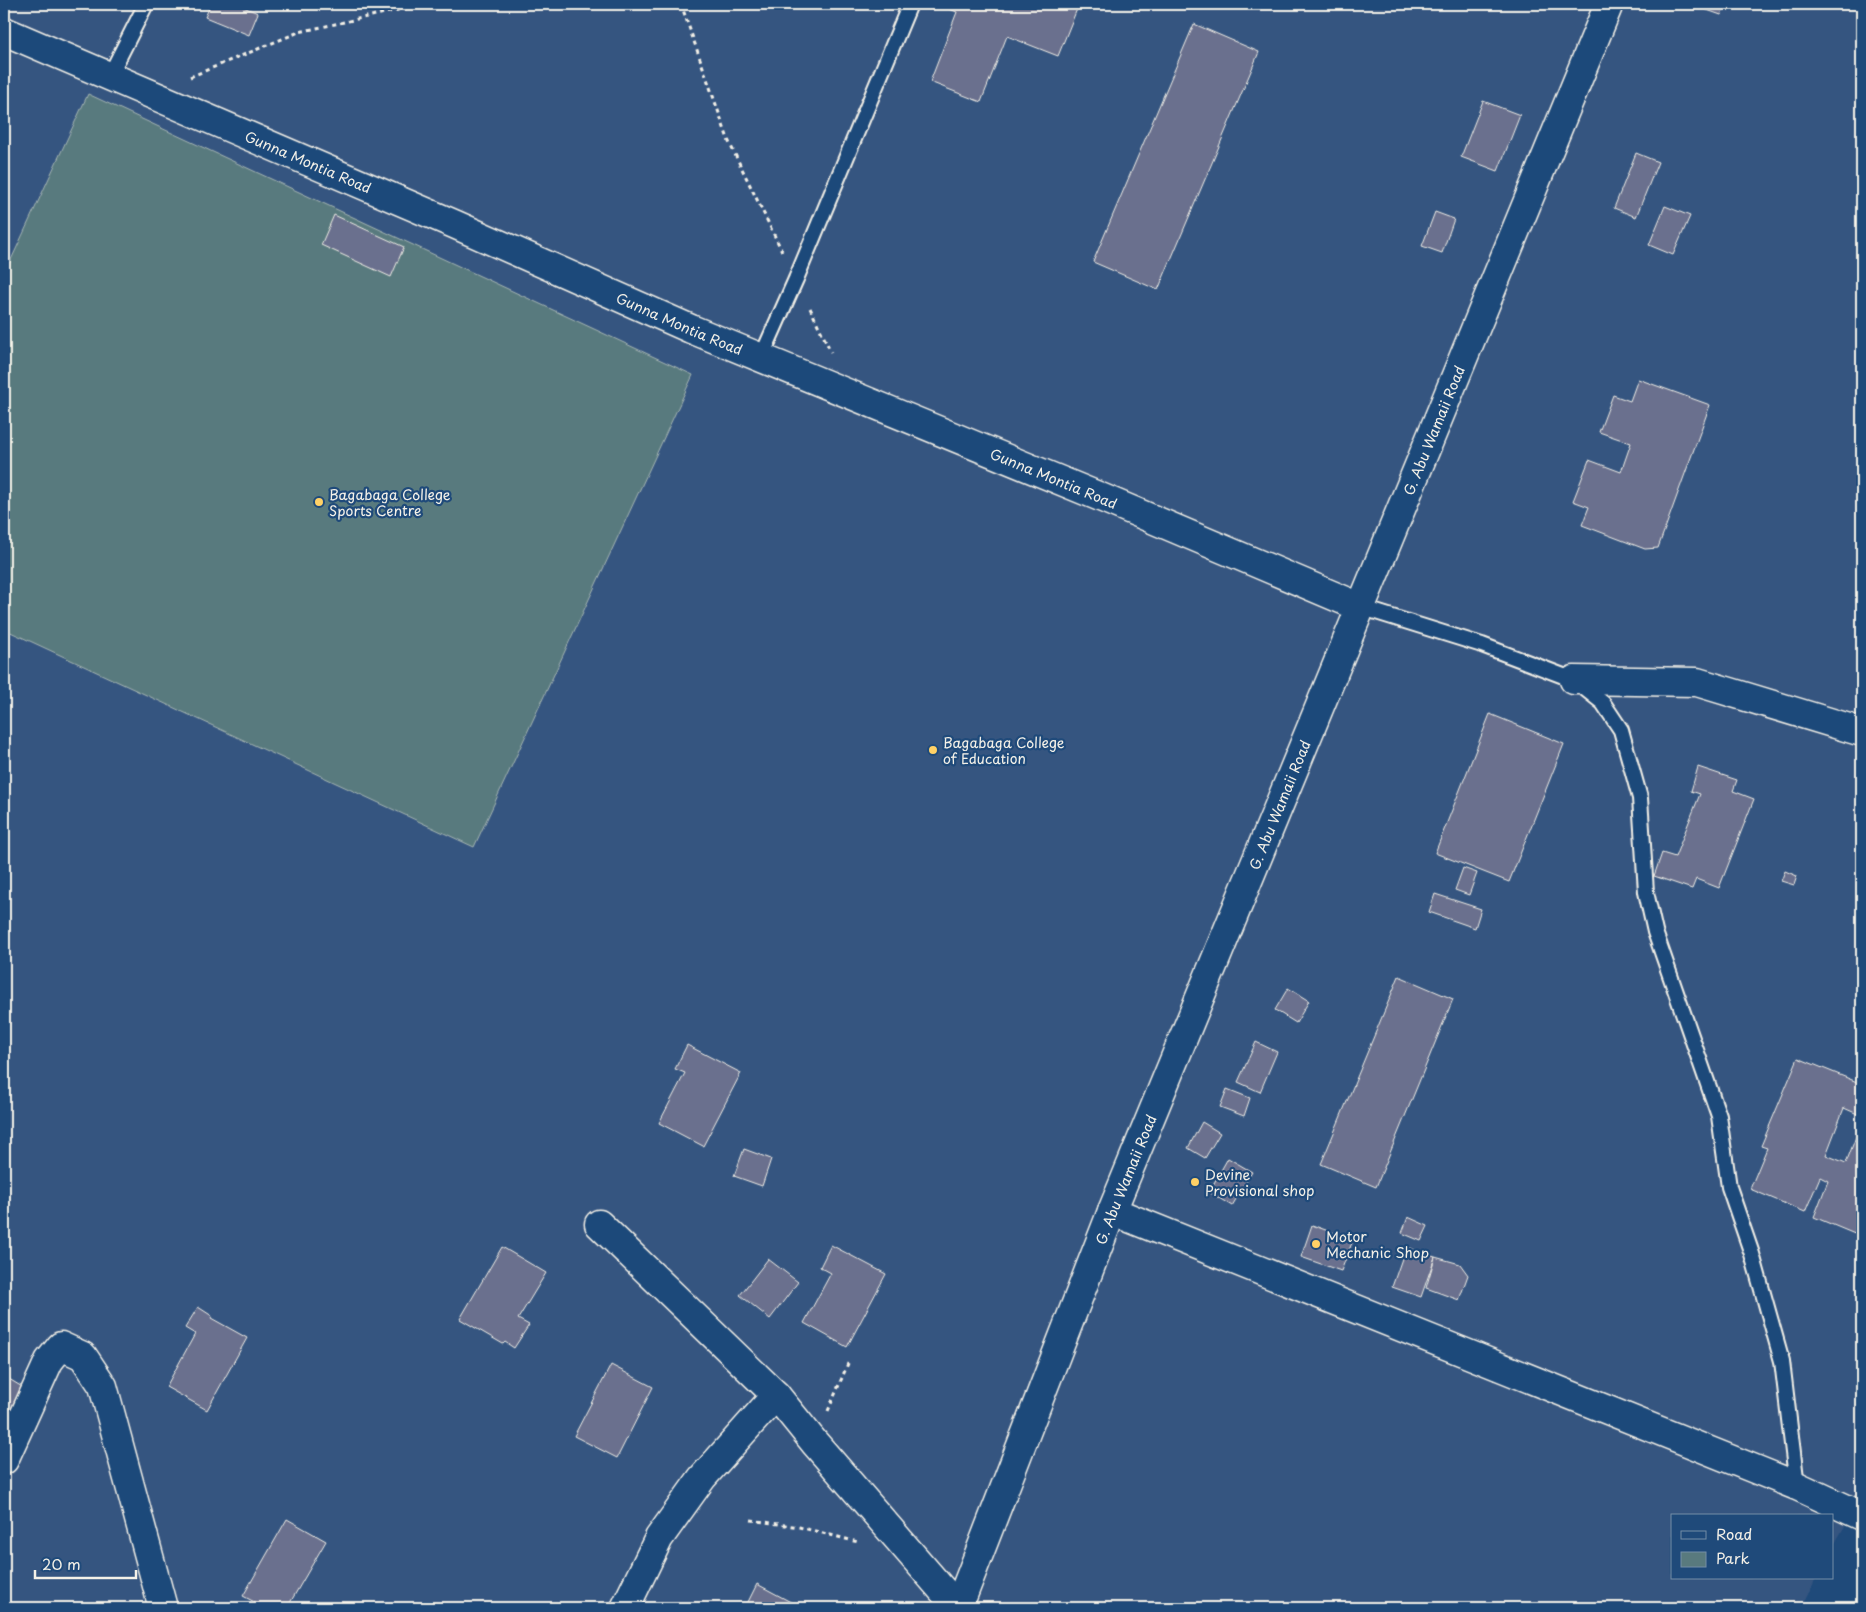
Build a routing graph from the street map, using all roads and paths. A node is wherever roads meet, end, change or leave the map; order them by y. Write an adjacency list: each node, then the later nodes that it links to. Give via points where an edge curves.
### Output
1 (146, 4): 7 (lane)
2 (425, 4): 8 (path, via 300,32)
3 (681, 4): 9 (path, via 729,142)
4 (910, 4): 9 (lane)
5 (1609, 4): 12 (street, G. Abu Wamaii Road)
6 (4, 31): 7 (street, Gunna Montia Road)
7 (108, 77): 10 (street, Gunna Montia Road)
8 (186, 79)
9 (796, 279): 10 (lane); 11 (path)
10 (761, 358): 11 (street, Gunna Montia Road)
11 (852, 395): 12 (street, Gunna Montia Road)
12 (1360, 607): 13 (lane); 15 (street, G. Abu Wamaii Road)
13 (1574, 680): 14 (street, via 1697,682); 21 (lane, via 1602,703 1621,730 1640,798 1646,892 1655,932 1719,1116 1729,1187 1782,1361)
14 (1862, 732)
15 (1112, 1211): 21 (street); 27 (street, G. Abu Wamaii Road)
16 (599, 1224): 18 (street)
17 (850, 1361): 19 (path)
18 (776, 1396): 19 (street); 26 (street, via 702,1478 659,1538)
19 (814, 1442): 27 (street)
20 (4, 1460): 25 (street, via 48,1361 61,1346 84,1356 103,1386)
21 (1797, 1486): 22 (street)
22 (1862, 1516)
23 (751, 1520): 24 (path, via 799,1527)
24 (865, 1544)
25 (162, 1608)
26 (624, 1608)
27 (958, 1608)

